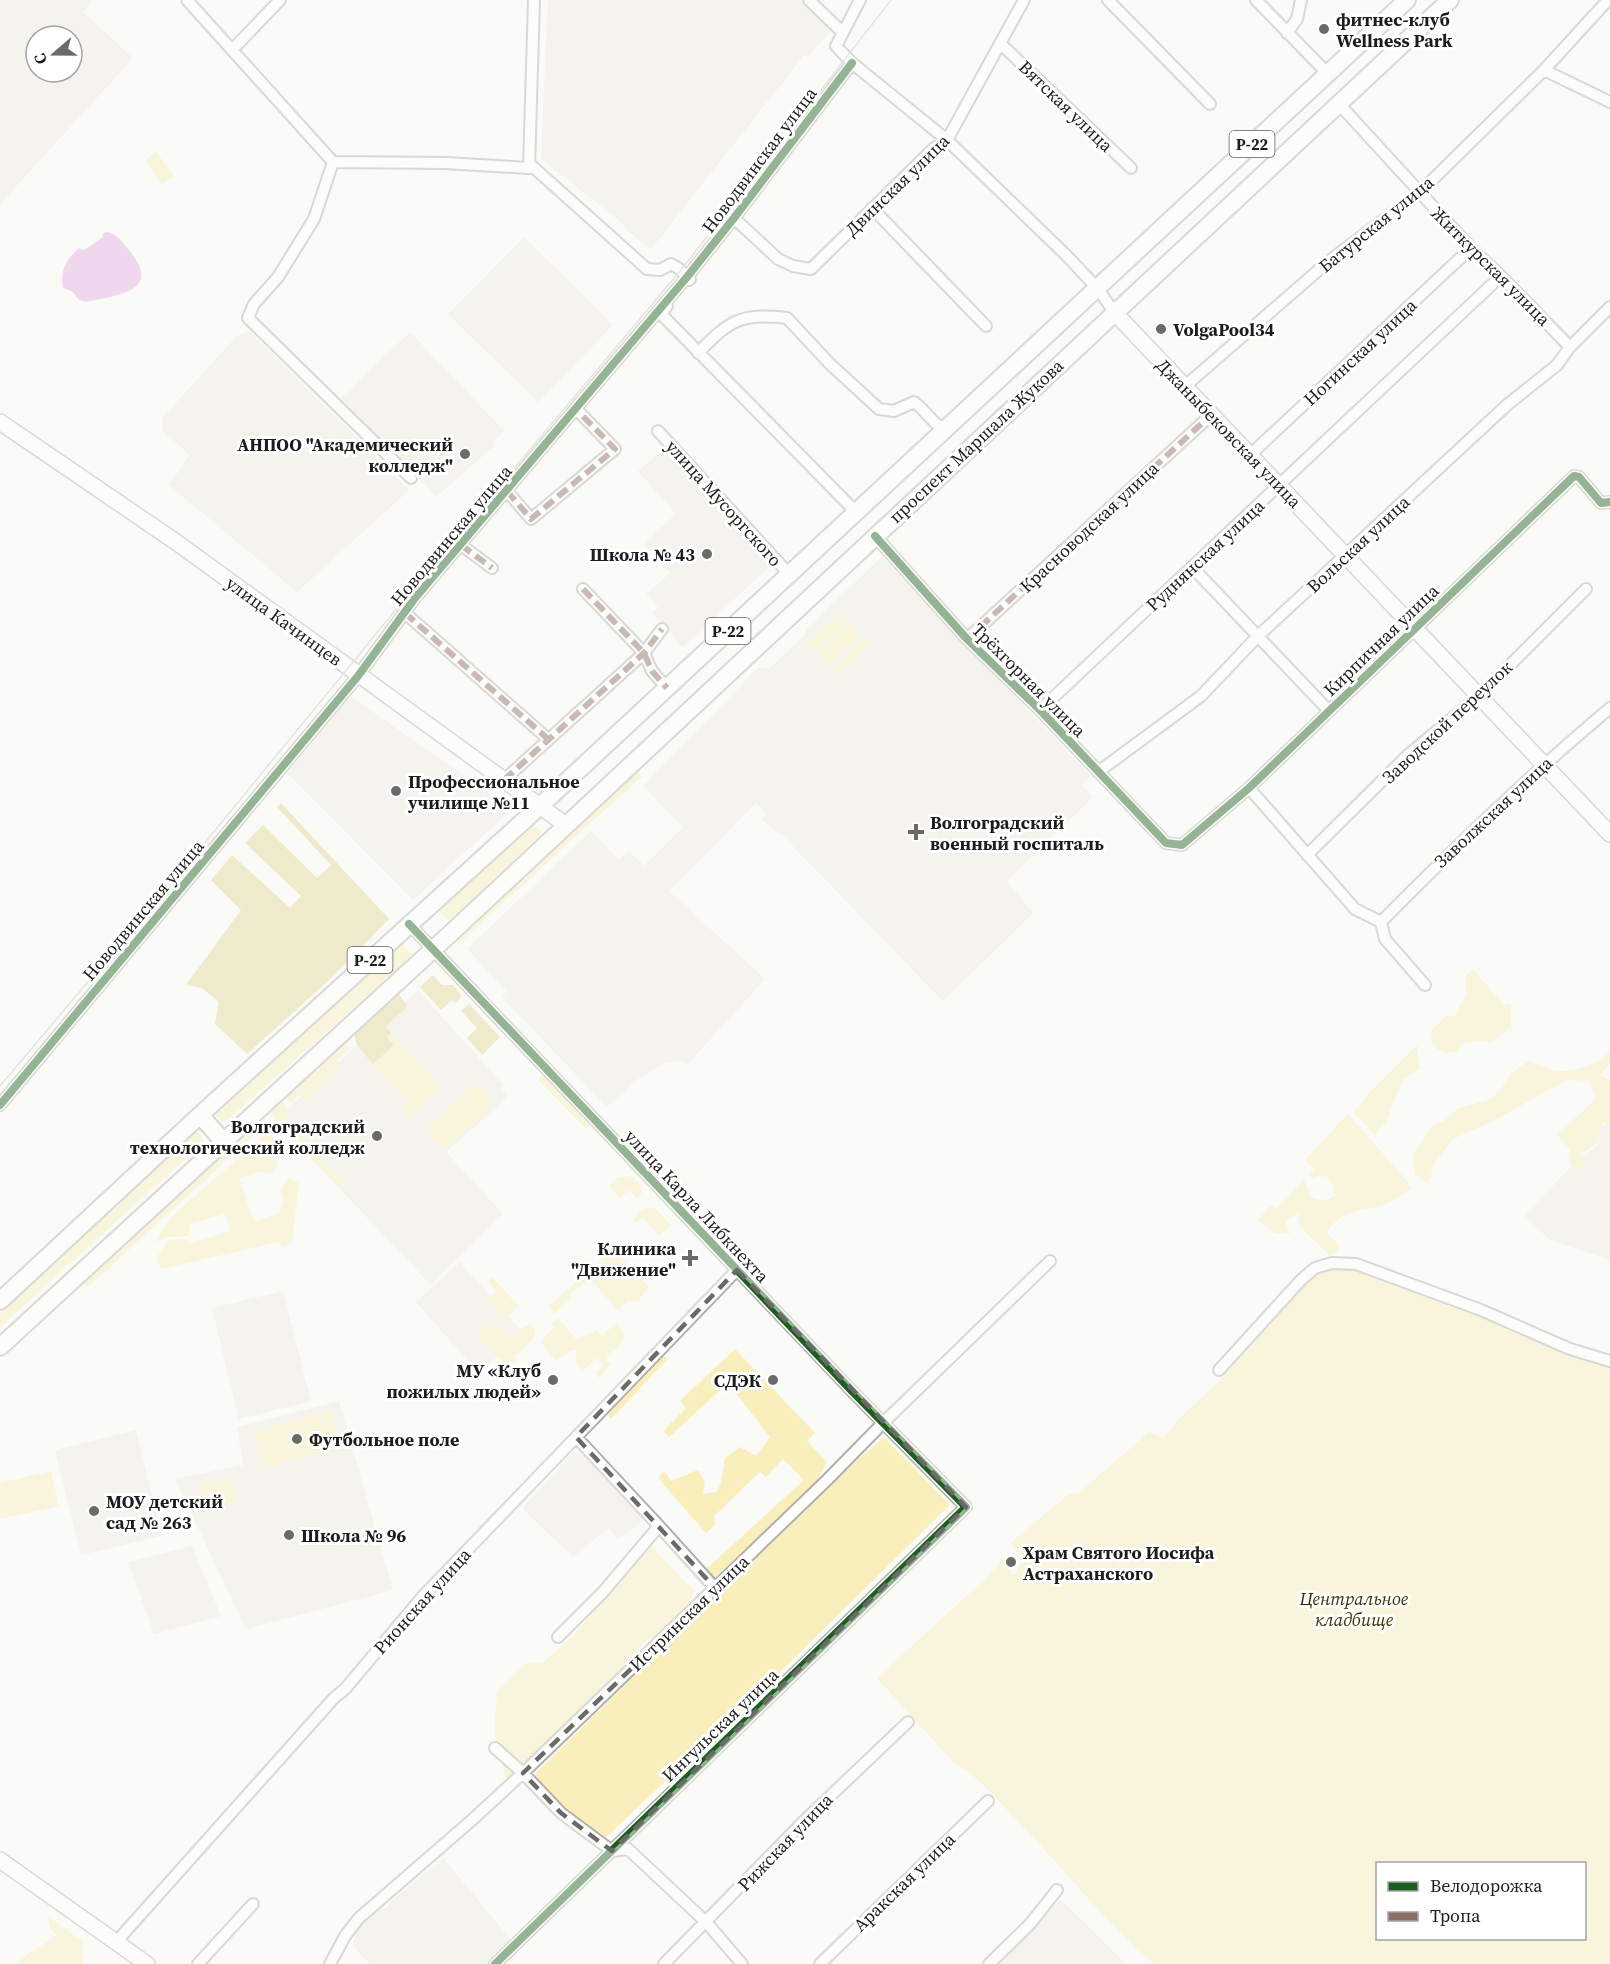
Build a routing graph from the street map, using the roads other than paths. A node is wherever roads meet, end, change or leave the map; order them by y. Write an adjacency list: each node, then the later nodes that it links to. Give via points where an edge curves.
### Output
1 (187, 0): 16 (street)
2 (280, 0): 16 (street)
3 (534, 0): 25 (street)
4 (809, 0): 13 (street)
5 (860, 0): 13 (street)
6 (1024, 0): 15 (street, Двинская улица)
7 (1108, 0): 21 (street)
8 (1256, 0): 14 (street)
9 (1302, 0): 14 (street, via 1297,19)
10 (1407, 0): 19 (highway, проспект Маршала Жукова / Р-22)
11 (1450, 0): 22 (highway, проспект Маршала Жукова / Р-22)
12 (1608, 0): 18 (street, Батурская улица)
13 (842, 32): 17 (street, Джаныбековская улица, via 836,46)
14 (1287, 33): 19 (street)
15 (1001, 44): 23 (street, Двинская улица); 26 (street, Вятская улица)
16 (232, 50): 24 (street)
17 (852, 63): 23 (street, Джаныбековская улица); 29 (street, Новодвинская улица)
18 (1544, 70): 20 (street); 27 (street, Батурская улица)
19 (1328, 74): 33 (highway, проспект Маршала Жукова / Р-22)
20 (1610, 102)
21 (1210, 104)
22 (1340, 104): 27 (street, Житкурская улица); 35 (highway, проспект Маршала Жукова / Р-22)
23 (947, 140): 28 (street, Двинская улица, via 933,148); 33 (street, Джаныбековская улица)
24 (333, 162): 25 (street); 46 (street, via 314,219 248,318)
25 (529, 168): 32 (street, via 532,166 647,269 660,270 671,264)
26 (1131, 168)
27 (1419, 193): 30 (street, Житкурская улица); 39 (street, Батурская улица, via 1329,261)
28 (872, 208): 29 (street, Двинская улица, via 812,269 778,259); 36 (street)
29 (734, 218): 32 (street, Новодвинская улица)
30 (1471, 248): 31 (street, Житкурская улица); 45 (street, Ногинская улица)
31 (1501, 276): 37 (street, Житкурская улица); 47 (street, Руднянская улица)
32 (687, 277): 38 (street, via 690,279 661,314); 40 (street, Новодвинская улица)
33 (1098, 289): 35 (street, Джаныбековская улица); 44 (highway, проспект Маршала Жукова / Р-22)
34 (1610, 307): 37 (street, Вольская улица)
35 (1114, 312): 39 (main road, Джаныбековская улица); 51 (highway, проспект Маршала Жукова / Р-22)
36 (986, 326)
37 (1570, 346): 53 (street, Вольская улица, via 1557,365 1507,405)
38 (698, 354): 44 (street, via 719,332 738,320 759,315 787,318 879,409 894,411 914,402); 50 (street)
39 (1185, 387): 41 (main road, Джаныбековская улица)
40 (576, 409): 48 (street, Новодвинская улица); 48 (street, via 615,449 531,519)
41 (1211, 415): 45 (main road, Джаныбековская улица); 63 (street, Красноводская улица)
42 (0, 422): 65 (main road, улица Качинцев, via 176,542)
43 (658, 431): 56 (street, улица Мусоргского)
44 (943, 431): 50 (highway, проспект Маршала Жукова / Р-22)
45 (1250, 455): 47 (main road, Джаныбековская улица)
46 (411, 478)
47 (1279, 486): 53 (main road, Джаныбековская улица); 55 (street, Руднянская улица)
48 (507, 490): 52 (street, Новодвинская улица)
49 (1610, 502): 61 (street, Кирпичная улица, via 1601,503 1574,476)
50 (856, 512): 56 (highway, проспект Маршала Жукова / Р-22)
51 (874, 536): 63 (street, Трёхгорная улица); 77 (highway, проспект Маршала Жукова / Р-22)
52 (461, 545): 54 (street); 59 (street, Новодвинская улица)
53 (1345, 556): 61 (main road, Джаныбековская улица); 62 (street, Вольская улица)
54 (492, 568)
55 (1193, 568): 62 (street); 69 (street, Руднянская улица)
56 (789, 574): 66 (highway, проспект Маршала Жукова / Р-22)
57 (583, 589): 64 (street)
58 (1586, 589): 67 (street, Заводской переулок)
59 (405, 613): 65 (street, Новодвинская улица); 71 (street)
60 (662, 629): 64 (street)
61 (1414, 630): 67 (main road, Джаныбековская улица); 70 (street, Кирпичная улица)
62 (1257, 637): 70 (street); 73 (street, Вольская улица, via 1201,696)
63 (967, 639): 69 (street, Трёхгорная улица)
64 (644, 653): 66 (street, via 652,671); 71 (street)
65 (358, 676): 74 (main road, улица Качинцев); 85 (street, Новодвинская улица)
66 (667, 688): 76 (highway, проспект Маршала Жукова / Р-22)
67 (1479, 696): 72 (main road, Джаныбековская улица); 80 (street, Заводской переулок, via 1408,755)
68 (1610, 708): 72 (street, Заволжская улица)
69 (1040, 710): 73 (street, Трёхгорная улица)
70 (1329, 711): 75 (street, Кирпичная улица)
71 (548, 740): 74 (street)
72 (1543, 764): 78 (main road, Джаныбековская улица); 81 (street, Заволжская улица)
73 (1098, 772): 79 (street, Трёхгорная улица)
74 (504, 780): 76 (main road, улица Качинцев)
75 (1249, 788): 79 (street, Кирпичная улица, via 1182,845); 80 (street)
76 (540, 806): 77 (main road, улица Качинцев); 82 (highway, проспект Маршала Жукова / Р-22)
77 (566, 825): 83 (highway, проспект Маршала Жукова / Р-22)
78 (1610, 834)
79 (1166, 843)
80 (1307, 855): 81 (street, via 1354,909)
81 (1381, 922): 84 (street, via 1386,939)
82 (409, 924): 83 (street, улица Карла Либкнехта); 86 (highway, проспект Маршала Жукова / Р-22)
83 (432, 950): 87 (highway, проспект Маршала Жукова / Р-22); 89 (street, улица Карла Либкнехта)
84 (1425, 984)
85 (0, 1105)
86 (200, 1115): 87 (highway); 90 (highway, проспект Маршала Жукова / Р-22)
87 (223, 1141): 91 (highway, проспект Маршала Жукова / Р-22)
88 (1050, 1261): 94 (street, Истринская улица)
89 (737, 1270): 94 (street, улица Карла Либкнехта); 95 (street, Рионская улица)
90 (0, 1301)
91 (0, 1347)
92 (1610, 1360): 93 (street, via 1356,1264 1332,1263 1315,1268 1301,1280)
93 (1219, 1371)
94 (884, 1422): 96 (street, улица Карла Либкнехта); 98 (street, Истринская улица)
95 (576, 1437): 97 (street); 109 (street, Рионская улица, via 424,1594 345,1689)
96 (966, 1507): 104 (street, Ингульская улица)
97 (659, 1526): 98 (street); 99 (street)
98 (715, 1588): 102 (street, Истринская улица)
99 (558, 1637)
100 (908, 1722): 108 (street, Рижская улица)
101 (495, 1748): 102 (street)
102 (523, 1773): 104 (street, via 561,1812); 112 (street, Истринская улица, via 359,1918)
103 (988, 1800): 116 (street, Аракская улица)
104 (612, 1851): 108 (street, via 628,1849); 113 (street, Ингульская улица)
105 (0, 1860): 109 (main road)
106 (1057, 1890): 117 (street, via 1030,1924)
107 (253, 1904): 111 (street)
108 (706, 1922): 114 (street, Рижская улица); 115 (street)
109 (117, 1941): 110 (main road)
110 (147, 1964)
111 (198, 1964)
112 (330, 1964)
113 (495, 1964)
114 (663, 1964)
115 (742, 1964)
116 (820, 1964)
117 (988, 1964)

